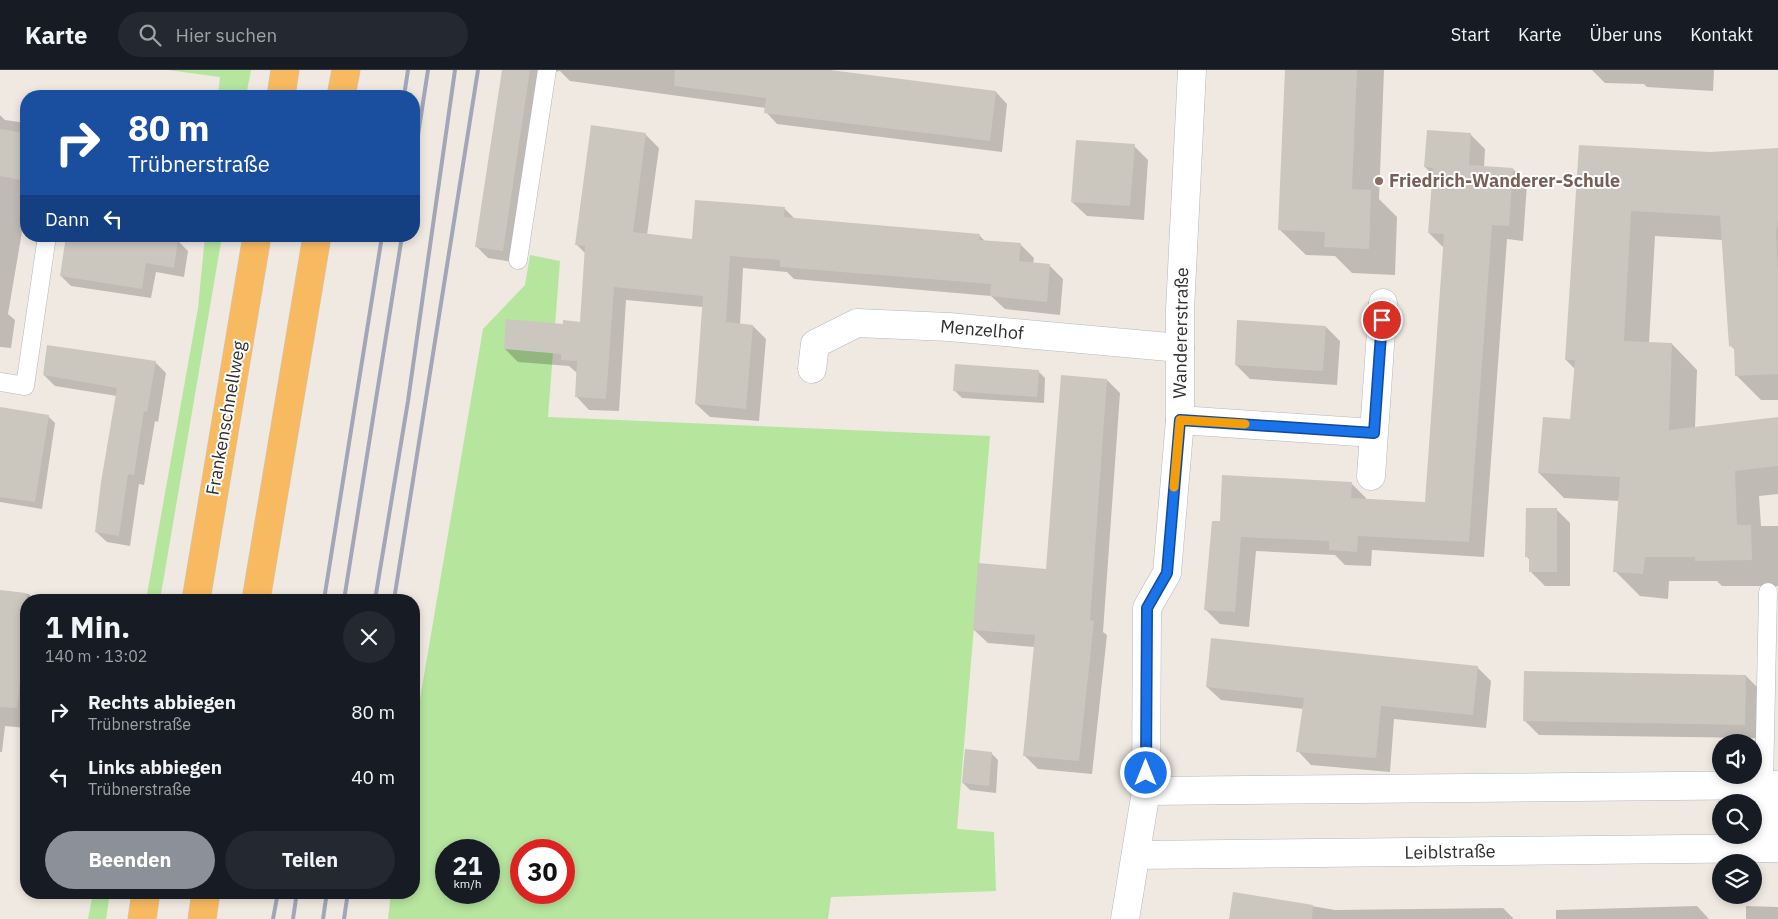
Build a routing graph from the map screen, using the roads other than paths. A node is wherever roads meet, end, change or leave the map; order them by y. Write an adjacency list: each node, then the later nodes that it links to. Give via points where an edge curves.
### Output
1 (286, 70): 5 (highway)
2 (346, 70): 6 (highway)
3 (548, 70): 10 (lane)
4 (1192, 70): 12 (street, Wandererstraße)
5 (282, 90)
6 (342, 90)
7 (46, 242): 14 (lane, via 25,386)
8 (256, 242): 19 (highway, Frankenschnellweg)
9 (316, 242): 20 (highway)
10 (518, 260)
11 (1383, 303): 16 (street)
12 (1180, 348): 13 (street, Menzelhof, via 949,327 857,323 815,344); 15 (street, Wandererstraße)
13 (812, 369)
14 (0, 382)
15 (1180, 420): 16 (street); 22 (street, Wandererstraße, via 1167,573 1147,608)
16 (1374, 433): 17 (street)
17 (1370, 476)
18 (1768, 592): 21 (lane)
19 (197, 594)
20 (257, 594)
21 (1771, 785): 22 (street); 23 (street, Leiblstraße)
22 (1146, 791): 24 (street, Wandererstraße)
23 (1772, 848): 24 (street, Leiblstraße)
24 (1136, 855): 29 (street, Wandererstraße)
25 (145, 899): 27 (highway)
26 (205, 899): 28 (highway)
27 (142, 919)
28 (202, 919)
29 (1125, 919)

